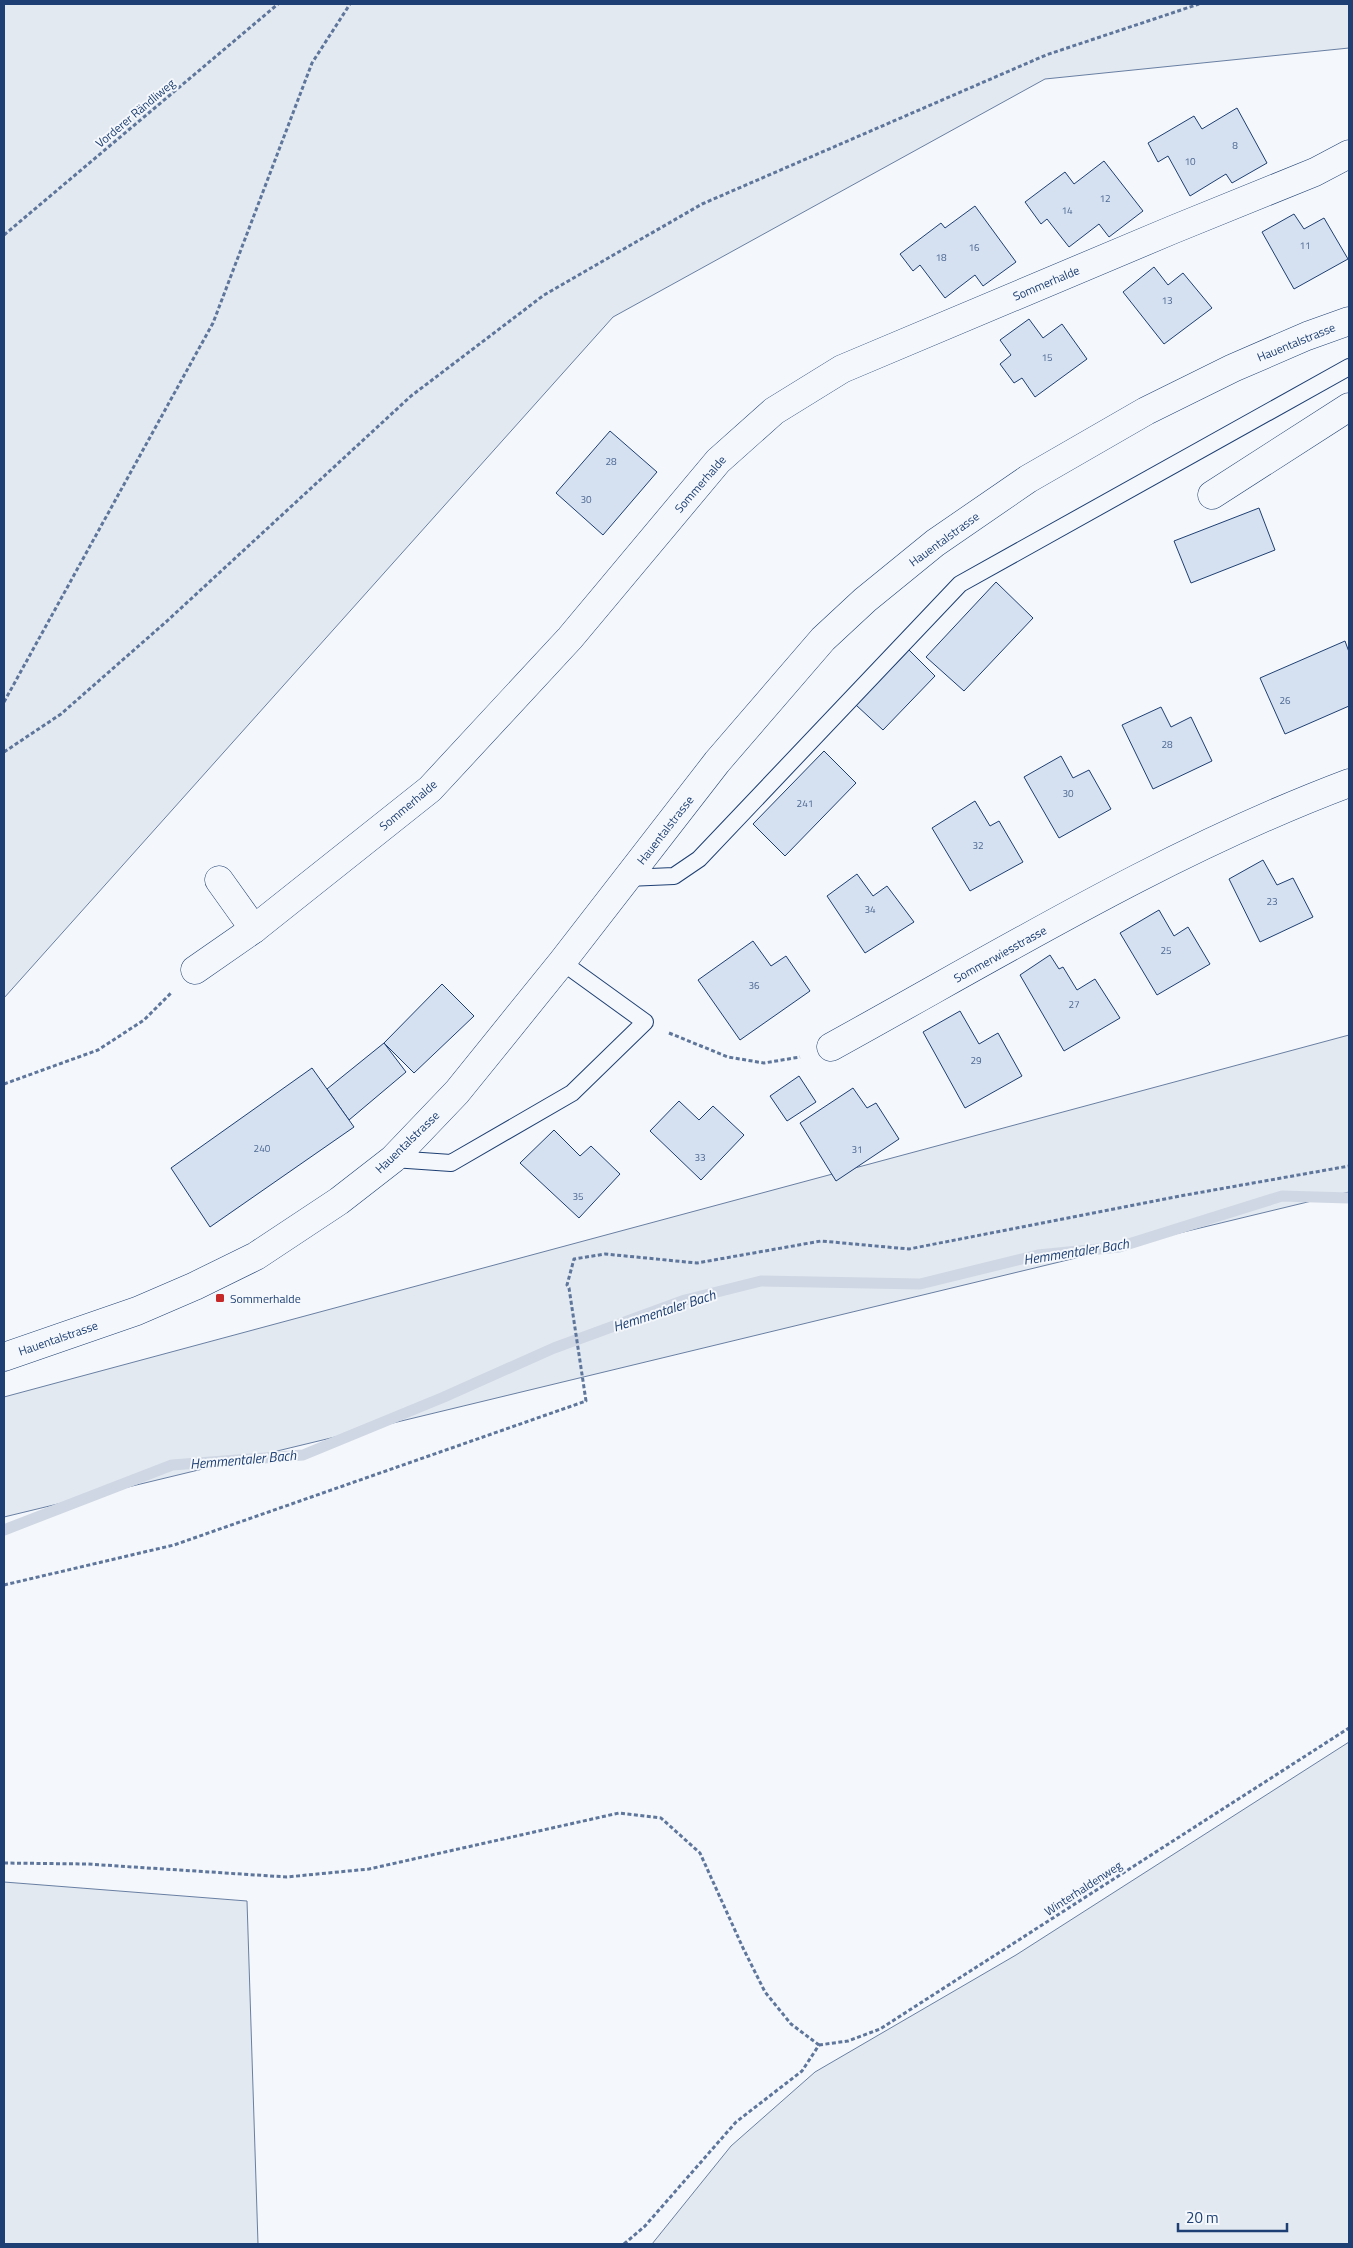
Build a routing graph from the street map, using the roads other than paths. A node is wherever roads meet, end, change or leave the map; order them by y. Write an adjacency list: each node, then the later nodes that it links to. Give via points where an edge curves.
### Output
1 (1349, 154): 9 (street, Sommerhalde, via 1315,172 842,369 774,411 718,461 570,638 430,789)
2 (1349, 321): 7 (street, Hauentalstrasse, via 1233,368 1146,410 1028,479 935,543 823,639 717,762)
3 (1349, 367): 7 (lane, via 960,584 699,859 674,876)
4 (1349, 407): 5 (street)
5 (1212, 495)
6 (1349, 783): 12 (street, Sommerwiesstrasse, via 1295,803 1152,870)
7 (627, 878): 10 (street, Hauentalstrasse)
8 (219, 880): 9 (street)
9 (254, 928): 11 (street, Sommerhalde)
10 (562, 962): 13 (street, Hauentalstrasse, via 458,1092); 13 (lane, via 645,1022 572,1093 451,1163)
11 (195, 970)
12 (831, 1047)
13 (392, 1159): 14 (street, Hauentalstrasse, via 340,1201 256,1256 137,1311)
14 (4, 1357)

